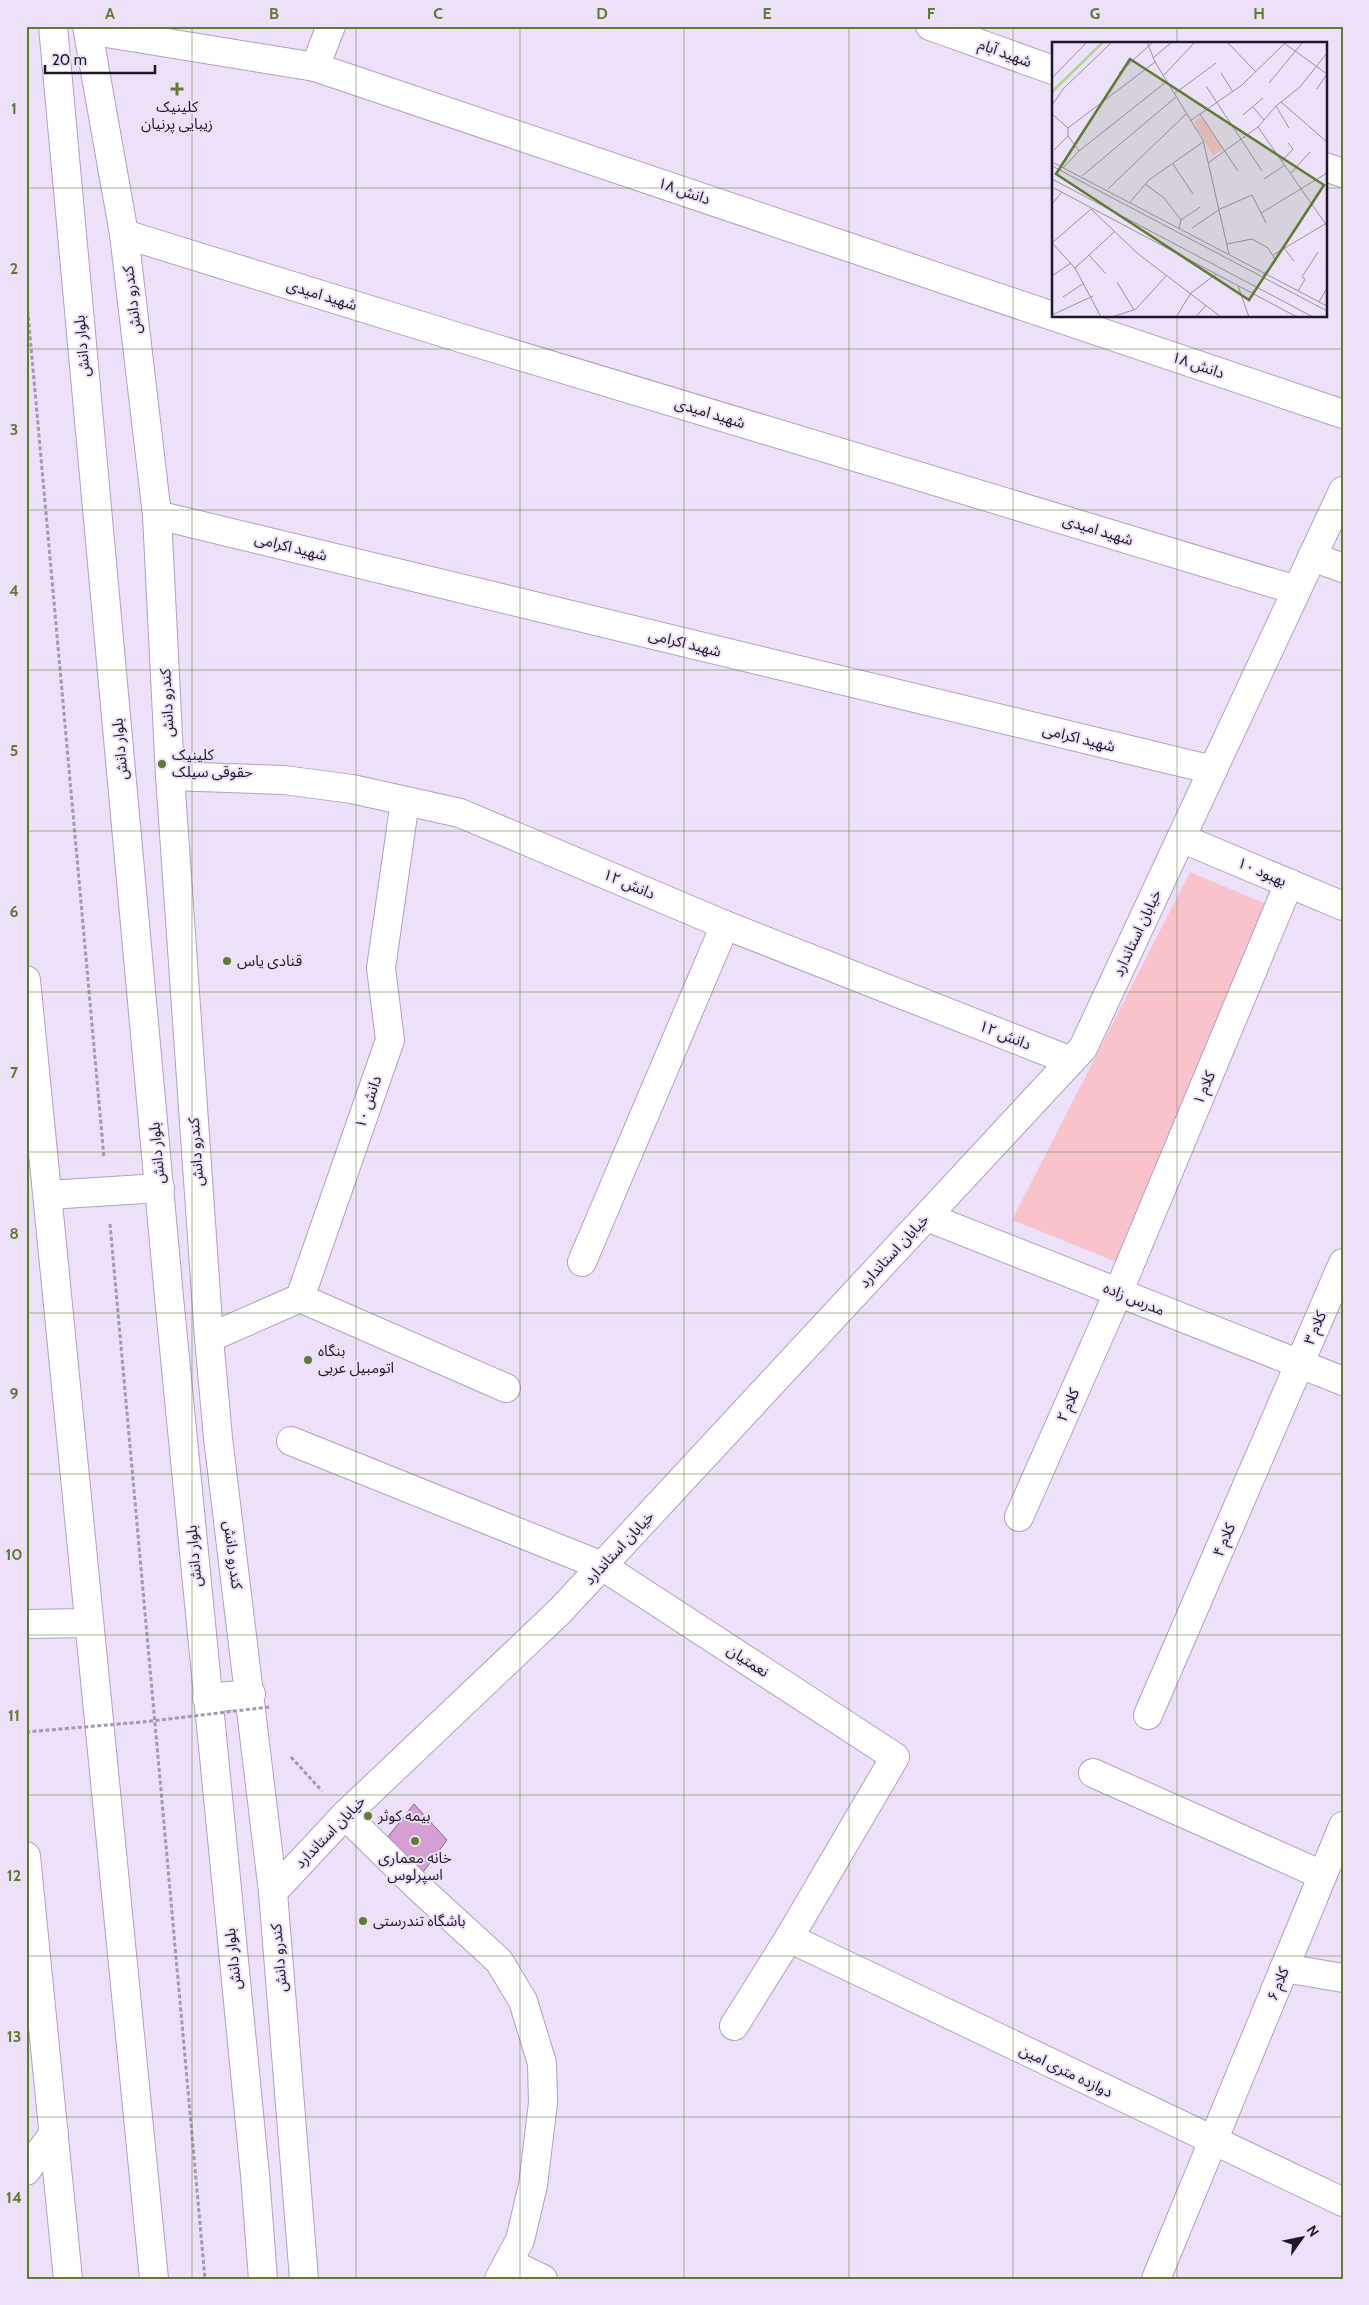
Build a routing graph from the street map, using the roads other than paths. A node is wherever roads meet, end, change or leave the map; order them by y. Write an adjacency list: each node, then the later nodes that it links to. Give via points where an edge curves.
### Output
1 (53, 26): 27 (street, بلوار دانش)
2 (331, 26): 5 (street)
3 (930, 26): 6 (street, شهید آبام)
4 (88, 28): 5 (street, دانش ۱۸); 9 (street, کندرو دانش)
5 (315, 67): 10 (street, دانش ۱۸)
6 (1052, 70)
7 (1326, 167): 8 (street)
8 (1343, 173)
9 (124, 234): 14 (street, کندرو دانش); 17 (street, شهید امیدی)
10 (1052, 316)
11 (1059, 318): 12 (street, دانش ۱۸)
12 (1343, 414)
13 (1343, 490): 15 (street, خیابان استاندارد)
14 (158, 515): 18 (street, شهید اکرامی); 19 (street, کندرو دانش)
15 (1312, 557): 16 (street); 17 (street, خیابان استاندارد)
16 (1343, 568)
17 (1296, 590): 18 (street, خیابان استاندارد)
18 (1213, 770): 21 (street, خیابان استاندارد)
19 (170, 776): 20 (street, دانش ۱۲, via 284,780); 34 (street, کندرو دانش)
20 (405, 801): 24 (street, دانش ۱۲, via 460,812); 33 (street, دانش ۱۰, via 381,968 390,1040)
21 (1181, 838): 22 (street, بهبود ۱۰); 26 (street, خیابان استاندارد, via 1083,1048)
22 (1289, 883): 23 (street, بهبود ۱۰); 32 (street, کلام ۱)
23 (1343, 906)
24 (725, 925): 26 (street, دانش ۱۲); 30 (street)
25 (26, 980): 28 (street)
26 (1071, 1062): 29 (street, خیابان استاندارد)
27 (160, 1188): 28 (street); 43 (street, بلوار دانش)
28 (48, 1195): 41 (street)
29 (926, 1216): 32 (street, مدرس زاده); 40 (street, خیابان استاندارد)
30 (582, 1262)
31 (1343, 1263): 35 (street, کلام ۳)
32 (1118, 1293): 35 (street, مدرس زاده); 39 (street, کلام ۲)
33 (300, 1298): 34 (street); 37 (street)
34 (209, 1338): 44 (street, کندرو دانش, via 218,1438)
35 (1300, 1365): 36 (street, مدرس زاده); 45 (street, کلام ۴)
36 (1343, 1381)
37 (506, 1388)
38 (291, 1441): 40 (street, نعمتیان)
39 (1018, 1517)
40 (602, 1566): 47 (street, خیابان استاندارد, via 560,1611); 53 (street, نعمتیان, via 894,1756)
41 (88, 1623): 42 (street); 63 (street)
42 (26, 1624)
43 (207, 1698): 44 (street); 64 (street, بلوار دانش)
44 (260, 1700): 52 (street, کندرو دانش)
45 (1148, 1715)
46 (1093, 1773): 50 (street)
47 (345, 1815): 52 (street, خیابان استاندارد); 61 (street, via 499,1961 523,2001 542,2063 543,2103 533,2185 520,2240)
48 (1343, 1826): 50 (street, کلام ۶)
49 (26, 1856): 51 (street)
50 (1322, 1875): 54 (street, کلام ۶)
51 (27, 1887): 57 (street)
52 (273, 1892): 65 (street, کندرو دانش)
53 (789, 1938): 56 (street); 58 (street, دوازده متری امین)
54 (1284, 1968): 55 (street); 58 (street, کلام ۶)
55 (1343, 1978)
56 (734, 2026)
57 (54, 2133): 59 (street); 62 (street)
58 (1213, 2141): 60 (street, دوازده متری امین); 67 (street, کلام ۶)
59 (26, 2171)
60 (1343, 2202)
61 (504, 2270): 66 (street)
62 (68, 2279)
63 (154, 2279)
64 (263, 2279)
65 (304, 2279)
66 (543, 2279)
67 (1156, 2279)

